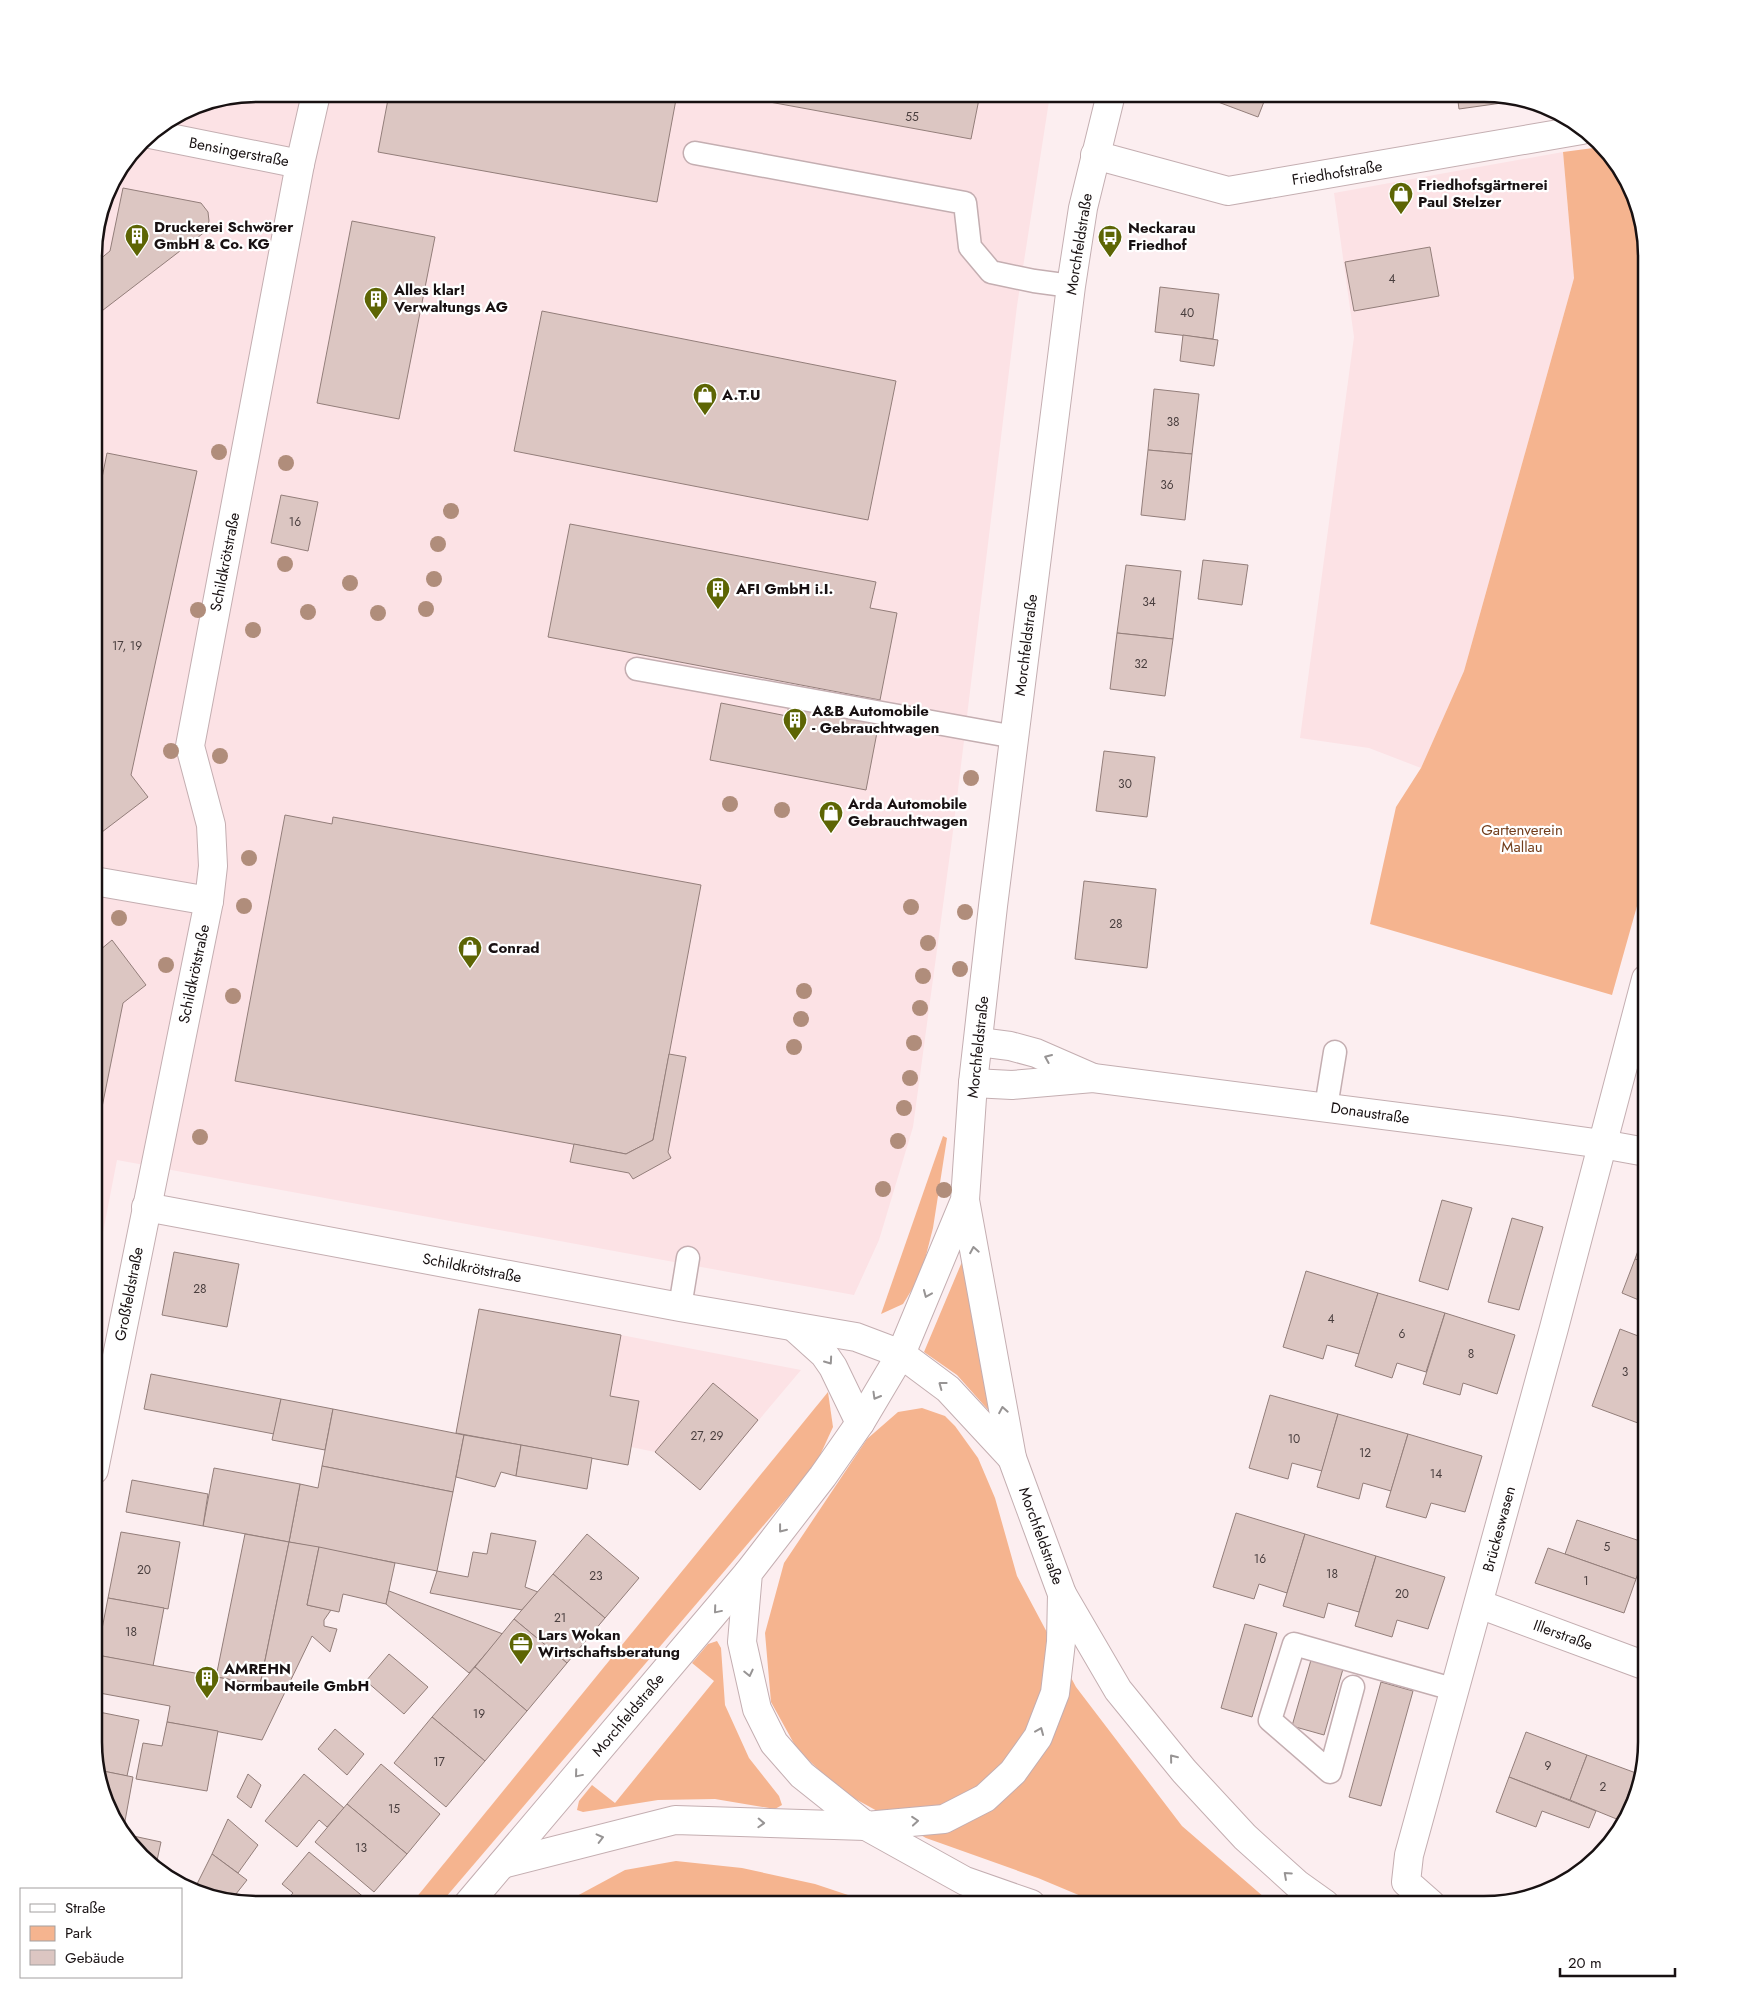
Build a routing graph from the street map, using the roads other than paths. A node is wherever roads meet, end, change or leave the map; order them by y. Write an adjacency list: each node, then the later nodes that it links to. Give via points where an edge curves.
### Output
1 (314, 103): 7 (street, Schildkrötstraße)
2 (1109, 103): 6 (street, Morchfeldstraße)
3 (1573, 131): 6 (street, Friedhofstraße, via 1228,191)
4 (161, 136): 7 (street, Bensingerstraße)
5 (695, 153): 8 (lane, via 965,203 970,247 991,272)
6 (1095, 155): 8 (street, Morchfeldstraße)
7 (300, 164): 12 (street, Schildkrötstraße, via 190,746 212,825 213,866)
8 (1071, 286): 10 (street, Morchfeldstraße)
9 (637, 669): 10 (lane)
10 (1015, 737): 14 (street, Morchfeldstraße)
11 (103, 882): 12 (street)
12 (209, 901): 22 (street, Schildkrötstraße)
13 (1638, 1009): 19 (street, Brückeswasen)
14 (979, 1042): 16 (street, Donaustraße, one-way to 14, via 1036,1053); 17 (street, Morchfeldstraße)
15 (1335, 1052): 18 (lane)
16 (1093, 1078): 17 (street, Donaustraße, via 1012,1086); 18 (street, Donaustraße)
17 (973, 1083): 21 (street, Morchfeldstraße)
18 (1326, 1107): 19 (street, Donaustraße)
19 (1602, 1144): 20 (street, Donaustraße); 32 (street, Brückeswasen)
20 (1638, 1151)
21 (965, 1200): 26 (street, Morchfeldstraße, one-way to 26); 29 (street, Morchfeldstraße, one-way to 21)
22 (146, 1207): 24 (street, Schildkrötstraße); 28 (street, Großfeldstraße)
23 (688, 1258): 24 (lane)
24 (680, 1306): 25 (street, Schildkrötstraße)
25 (794, 1327): 26 (street, Schildkrötstraße, via 856,1337); 27 (street, one-way to 27, via 833,1366)
26 (901, 1354): 27 (street, Morchfeldstraße, one-way to 27); 29 (street, Morchfeldstraße, one-way to 26, via 948,1389)
27 (860, 1424): 30 (street, Morchfeldstraße, one-way to 30)
28 (102, 1428)
29 (1012, 1458): 31 (street, Morchfeldstraße)
30 (748, 1573): 36 (street, Morchfeldstraße, one-way to 36); 37 (street, one-way to 37, via 742,1642 757,1709 774,1743 802,1775)
31 (1062, 1594): 37 (street, Morchfeldstraße, one-way to 31, via 944,1819 984,1798 1013,1772 1038,1737 1055,1692); 42 (street, one-way to 31, via 1245,1837 1184,1771 1118,1690)
32 (1479, 1604): 33 (street, Illerstraße); 35 (street, Brückeswasen)
33 (1638, 1663)
34 (1353, 1687): 35 (lane, via 1330,1772 1270,1720 1294,1644)
35 (1456, 1690): 43 (street, Brückeswasen, via 1409,1855 1406,1882)
36 (546, 1811): 38 (street); 39 (street, Morchfeldstraße)
37 (866, 1826): 38 (street, Morchfeldstraße, one-way to 37, via 675,1820); 41 (street, via 965,1881)
38 (573, 1845): 39 (street, Morchfeldstraße)
39 (502, 1864): 40 (street, Morchfeldstraße)
40 (475, 1896)
41 (1007, 1896)
42 (1314, 1896)
43 (1423, 1896)

